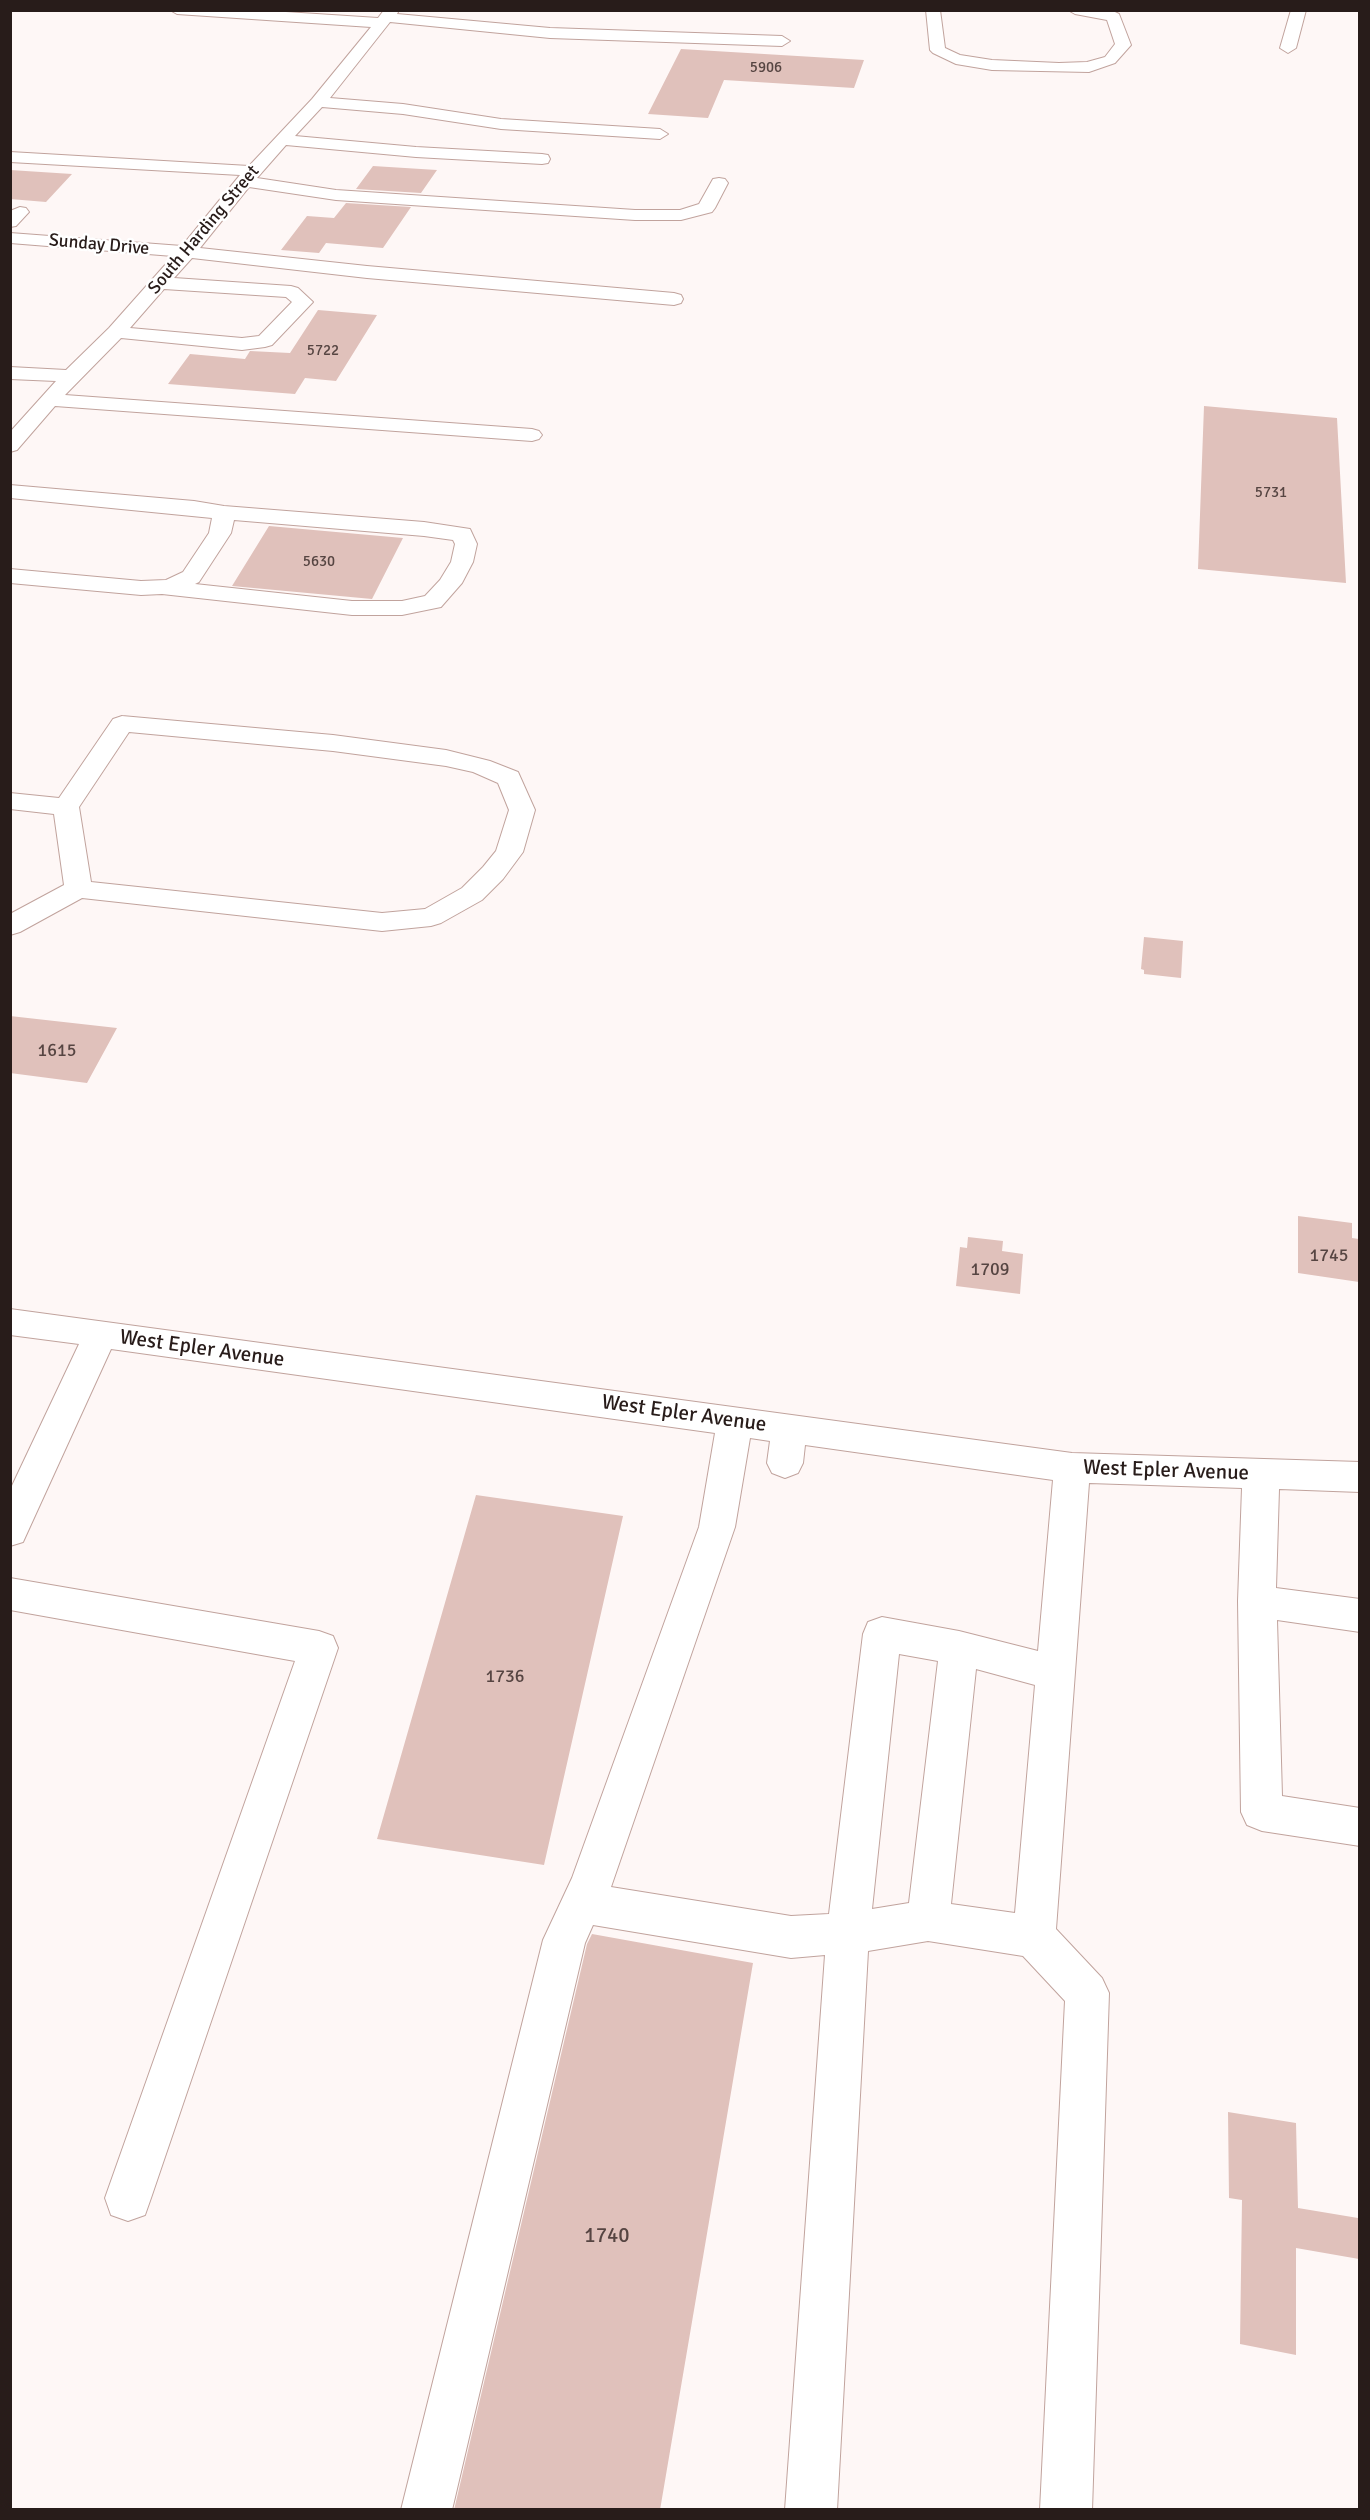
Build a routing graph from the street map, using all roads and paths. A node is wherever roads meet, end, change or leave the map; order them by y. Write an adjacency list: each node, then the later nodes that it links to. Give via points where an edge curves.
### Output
1 (177, 10): 5 (street)
2 (933, 10): 3 (street, via 938,50 956,59 1059,68 1089,67 1110,60 1124,45 1114,17)
3 (1075, 10)
4 (1299, 10): 7 (street)
5 (387, 17): 6 (street, via 550,33); 8 (street, South Harding Street)
6 (782, 41)
7 (1288, 48)
8 (318, 102): 9 (street, via 403,109 501,124); 10 (street, South Harding Street)
9 (660, 134)
10 (282, 140): 12 (street); 13 (street, South Harding Street)
11 (10, 158): 13 (street)
12 (542, 159)
13 (249, 176): 14 (street, via 336,195 635,215 681,215 706,208); 16 (street, South Harding Street)
14 (719, 183)
15 (10, 238): 16 (street, Sunday Drive)
16 (187, 252): 17 (street, South Harding Street); 18 (street, Sunday Drive)
17 (160, 283): 19 (street, South Harding Street); 19 (street, via 291,292 303,302 265,341 242,344)
18 (674, 299)
19 (116, 332): 21 (street, South Harding Street)
20 (10, 373): 21 (street)
21 (71, 376): 22 (street, South Harding Street)
22 (45, 406): 23 (street); 24 (street); 25 (street, South Harding Street)
23 (10, 410)
24 (532, 435)
25 (10, 446)
26 (10, 491): 27 (street)
27 (224, 513): 29 (street, via 220,533 192,577); 29 (street, via 424,529 462,534 466,544 462,562 433,602 402,608 352,608)
28 (10, 576): 29 (street)
29 (160, 587)
30 (10, 801): 31 (street)
31 (66, 807): 32 (street); 32 (street, via 122,724 333,743 481,765 509,778 522,810 509,852 494,873 472,894 431,917 382,922)
32 (78, 890): 33 (street)
33 (10, 926)
34 (10, 1322): 35 (street, West Epler Avenue)
35 (100, 1335): 36 (street, West Epler Avenue); 40 (street)
36 (735, 1421): 37 (street, West Epler Avenue, via 787,1446); 47 (street, via 717,1527)
37 (1072, 1468): 38 (street, West Epler Avenue); 45 (street)
38 (1261, 1474): 39 (street, West Epler Avenue); 42 (street)
39 (1359, 1477)
40 (10, 1531)
41 (10, 1594): 51 (street, via 319,1648)
42 (1257, 1602): 43 (street); 46 (street, via 1262,1812)
43 (1359, 1616)
44 (959, 1648): 45 (street); 48 (street); 49 (street, via 882,1634)
45 (1055, 1673): 50 (street)
46 (1359, 1827)
47 (582, 1903): 49 (street, via 791,1937); 52 (street, via 564,1940)
48 (928, 1921): 49 (street); 50 (street)
49 (848, 1933): 53 (street)
50 (1034, 1937): 54 (street, via 1088,1994)
51 (128, 2198)
52 (426, 2510)
53 (811, 2510)
54 (1066, 2510)

